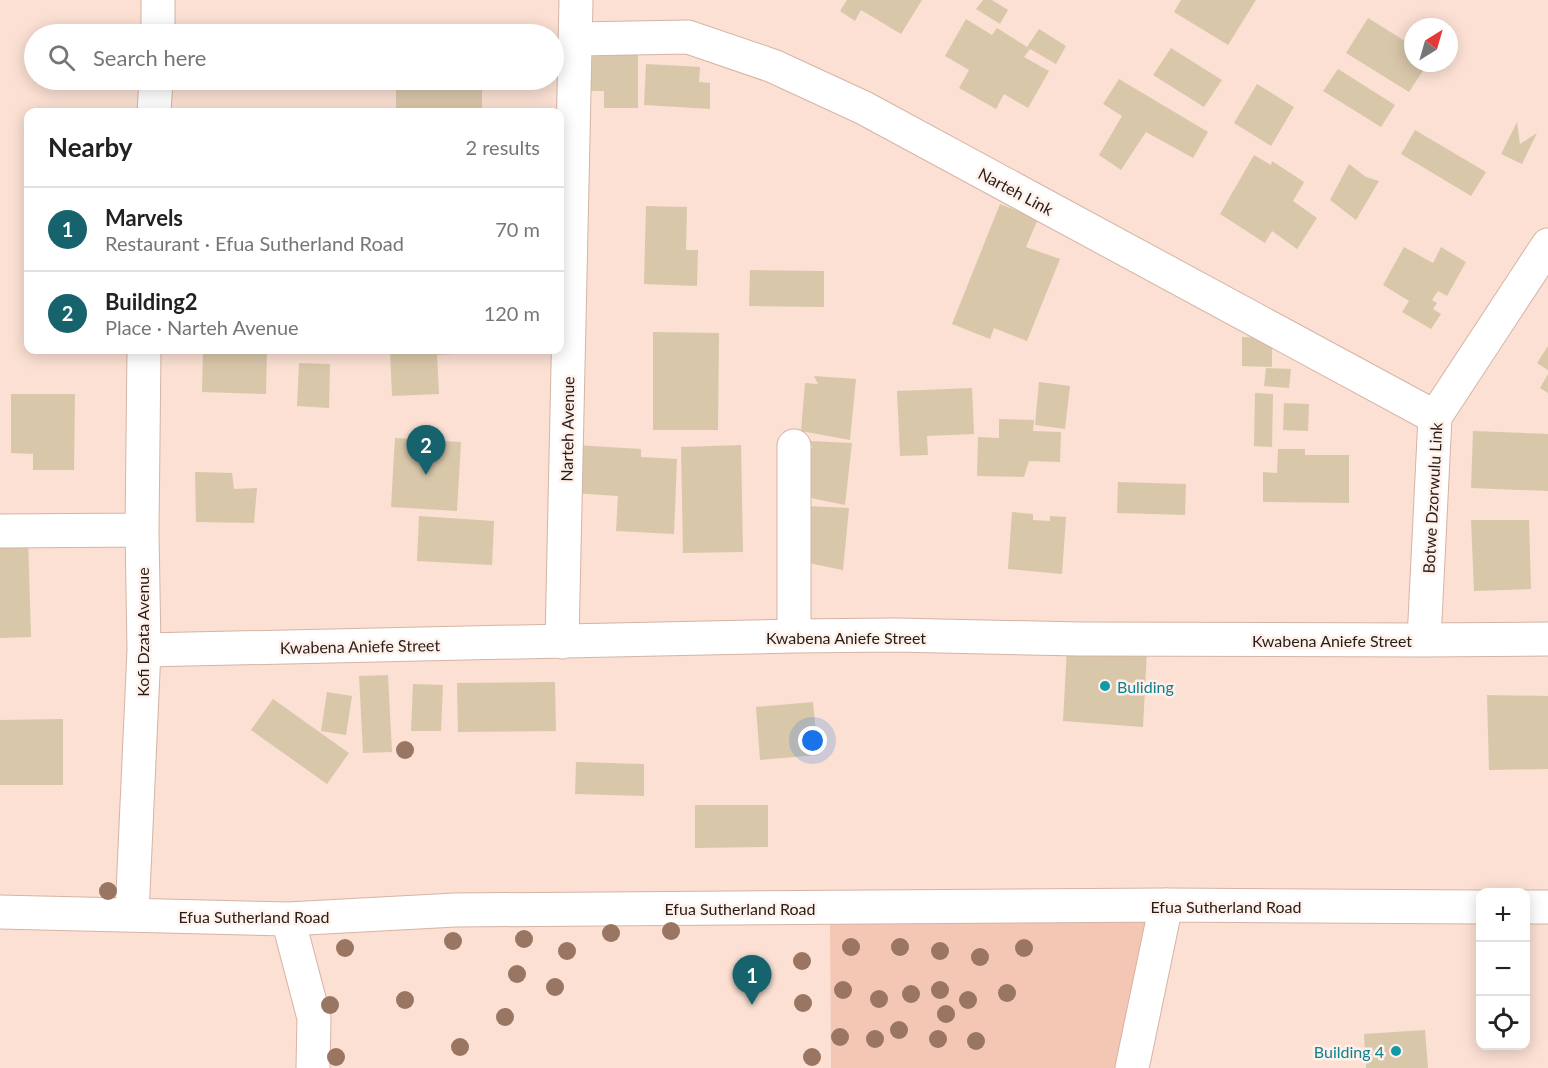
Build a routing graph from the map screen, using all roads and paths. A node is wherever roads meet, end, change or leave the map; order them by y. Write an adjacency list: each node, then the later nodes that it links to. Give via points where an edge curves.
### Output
1 (158, 0): 3 (street)
2 (576, 0): 4 (street, Narteh Avenue)
3 (158, 24)
4 (576, 39): 9 (street, Narteh Link, via 687,37 773,66 864,108); 16 (street, Narteh Avenue)
5 (155, 90): 6 (street)
6 (154, 108)
7 (1548, 245): 9 (street, Botwe Dzorwulu Link)
8 (144, 354): 11 (street, Kofi Dzata Avenue)
9 (1435, 417): 15 (street, Botwe Dzorwulu Link)
10 (794, 446): 13 (street)
11 (142, 530): 12 (street); 17 (street, Kofi Dzata Avenue)
12 (0, 531)
13 (794, 636): 15 (street, Kwabena Aniefe Street); 16 (street, Kwabena Aniefe Street)
14 (1548, 639): 15 (street, Kwabena Aniefe Street)
15 (1424, 640)
16 (562, 642): 17 (street, Kwabena Aniefe Street)
17 (144, 651): 23 (street, Kofi Dzata Avenue)
18 (1166, 905): 19 (street, Efua Sutherland Road); 24 (street, Efua Sutherland Road, via 455,910); 26 (street)
19 (1476, 907)
20 (1530, 907): 21 (street)
21 (1548, 907)
22 (0, 912): 23 (street, Efua Sutherland Road)
23 (132, 915): 24 (street, Efua Sutherland Road)
24 (288, 919): 25 (street, via 314,1018)
25 (313, 1068)
26 (1132, 1068)

